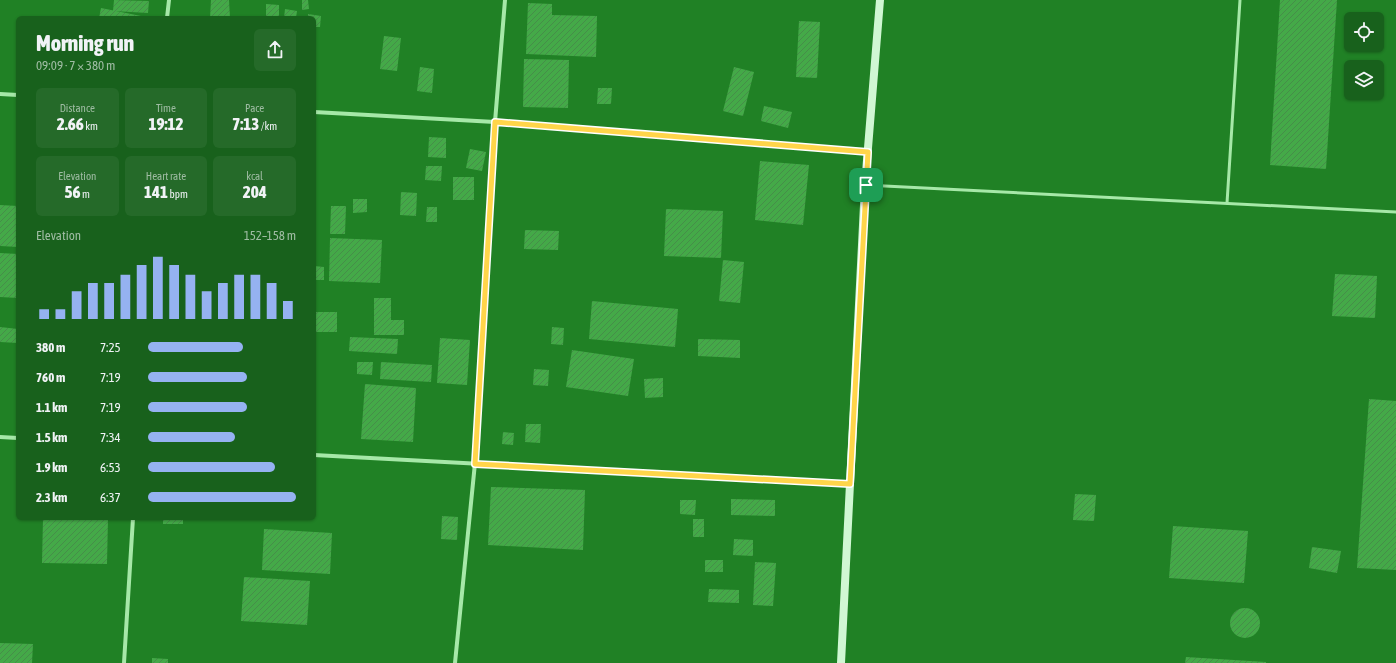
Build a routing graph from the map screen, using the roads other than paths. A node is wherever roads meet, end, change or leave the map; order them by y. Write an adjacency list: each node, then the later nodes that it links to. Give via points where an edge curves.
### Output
1 (168, 0): 5 (street)
2 (505, 0): 9 (street)
3 (880, 0): 10 (street)
4 (1240, 0): 12 (lane)
5 (167, 16)
6 (0, 94): 7 (street)
7 (16, 95)
8 (316, 112): 9 (street)
9 (495, 122): 10 (street); 17 (street)
10 (868, 152): 11 (street)
11 (866, 185): 12 (lane); 18 (street)
12 (1227, 203): 13 (lane)
13 (1396, 212)
14 (0, 437): 15 (street)
15 (16, 438)
16 (316, 455): 17 (street)
17 (475, 464): 18 (street); 21 (street)
18 (850, 484): 22 (street)
19 (133, 520): 20 (street)
20 (124, 663)
21 (455, 663)
22 (841, 663)

